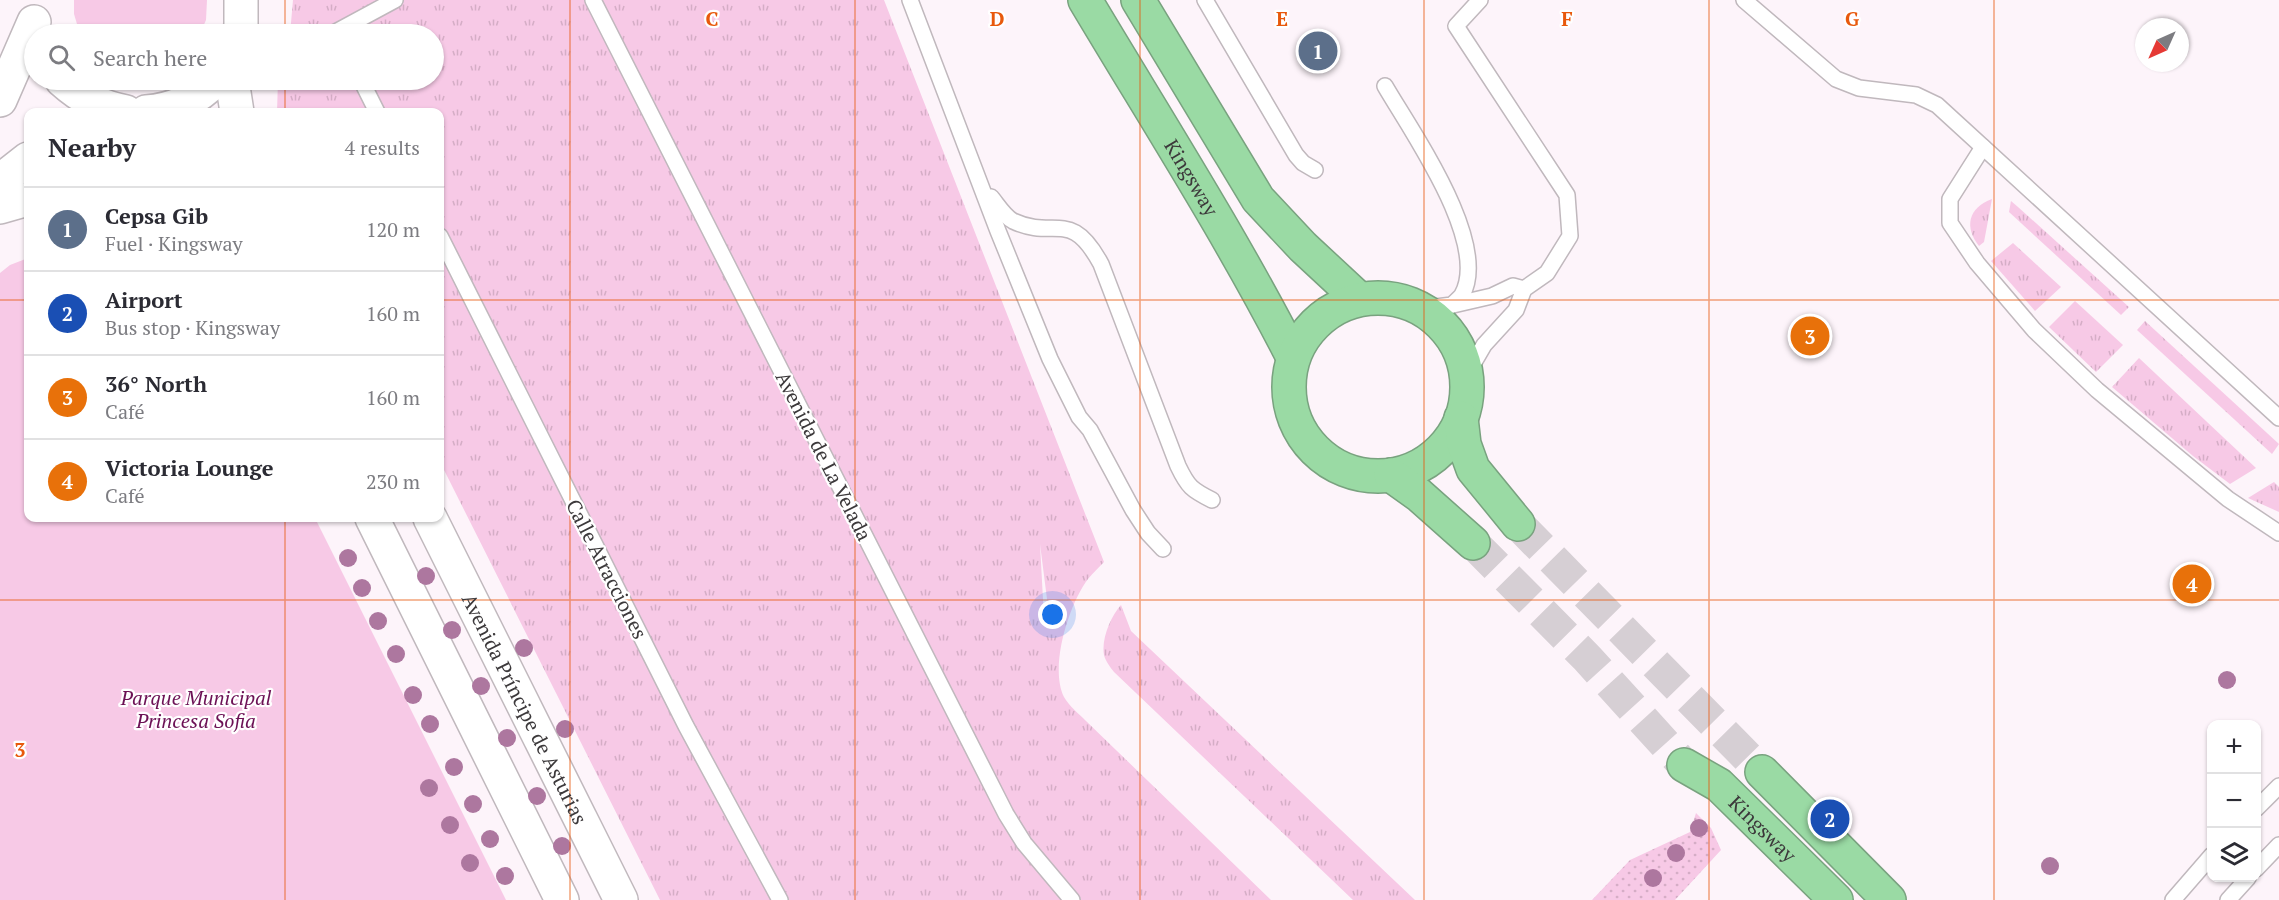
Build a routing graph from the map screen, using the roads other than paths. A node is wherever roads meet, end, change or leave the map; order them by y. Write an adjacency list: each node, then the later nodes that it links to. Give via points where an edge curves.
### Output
1 (241, 0): 10 (main road)
2 (395, 0): 11 (lane)
3 (593, 0): 63 (lane, Avenida de La Velada, via 1006,814 1024,843)
4 (910, 0): 32 (lane)
5 (1085, 0): 41 (highway, Kingsway, via 1213,209)
6 (1138, 0): 38 (highway, via 1258,199)
7 (1205, 0): 13 (lane, via 1227,29)
8 (1480, 0): 37 (lane, via 1455,26 1567,195 1570,236 1546,273)
9 (1744, 0): 26 (lane, via 1836,79 1859,88 1916,95 1937,105)
10 (241, 24)
11 (353, 24)
12 (24, 46): 19 (main road)
13 (1239, 58): 14 (lane); 23 (lane)
14 (1258, 74)
15 (1385, 86): 27 (lane)
16 (73, 90): 20 (main road)
17 (227, 90): 21 (main road)
18 (366, 90): 22 (lane)
19 (0, 100)
20 (103, 108)
21 (170, 108)
22 (375, 108)
23 (1270, 110): 24 (lane); 29 (lane, via 1296,155)
24 (1284, 117)
25 (1403, 134): 27 (lane)
26 (1983, 147): 44 (lane); 50 (lane, via 1950,199 1950,223 1977,263 2034,330 2097,390 2228,499)
27 (1422, 150): 33 (lane)
28 (24, 162): 30 (main road)
29 (1315, 170)
30 (0, 181)
31 (1431, 182): 33 (lane)
32 (983, 187): 46 (lane, via 1011,220 1030,226 1060,227 1076,232 1090,244 1182,474 1192,490); 52 (lane, via 1050,358 1079,417 1148,533)
33 (1448, 194): 39 (lane, via 1463,234 1468,271 1462,295)
34 (24, 200): 35 (main road)
35 (0, 207)
36 (444, 244): 62 (lane, Calle Atracciones, via 686,726)
37 (1524, 289): 39 (lane, via 1513,286 1492,296); 42 (lane, via 1516,310 1484,345)
38 (1359, 299): 40 (highway, via 1380,297); 41 (highway, via 1331,310 1308,330)
39 (1452, 305): 40 (lane)
40 (1420, 309): 42 (highway, via 1451,337)
41 (1293, 357): 45 (highway, via 1288,387 1293,413 1305,437 1323,457 1346,470)
42 (1466, 376): 43 (highway)
43 (1461, 418): 45 (highway, via 1450,439 1434,456); 49 (highway, via 1464,444 1473,469)
44 (2279, 418)
45 (1391, 475): 51 (highway)
46 (1212, 500)
47 (374, 522): 60 (main road)
48 (432, 522): 61 (main road, Avenida Príncipe de Asturias)
49 (1518, 524)
50 (2279, 533)
51 (1473, 543)
52 (1162, 549)
53 (1762, 772): 66 (highway, Kingsway)
54 (2279, 786): 55 (lane)
55 (2261, 804)
56 (2279, 845): 58 (lane)
57 (2207, 860): 67 (lane)
58 (2261, 863)
59 (2244, 882): 68 (lane)
60 (562, 900)
61 (621, 900)
62 (780, 900)
63 (1072, 900)
64 (1808, 900): 65 (highway, Kingsway, via 1706,797 1684,765 1719,785)
65 (1836, 900)
66 (1889, 900)
67 (2174, 900)
68 (2228, 900)

